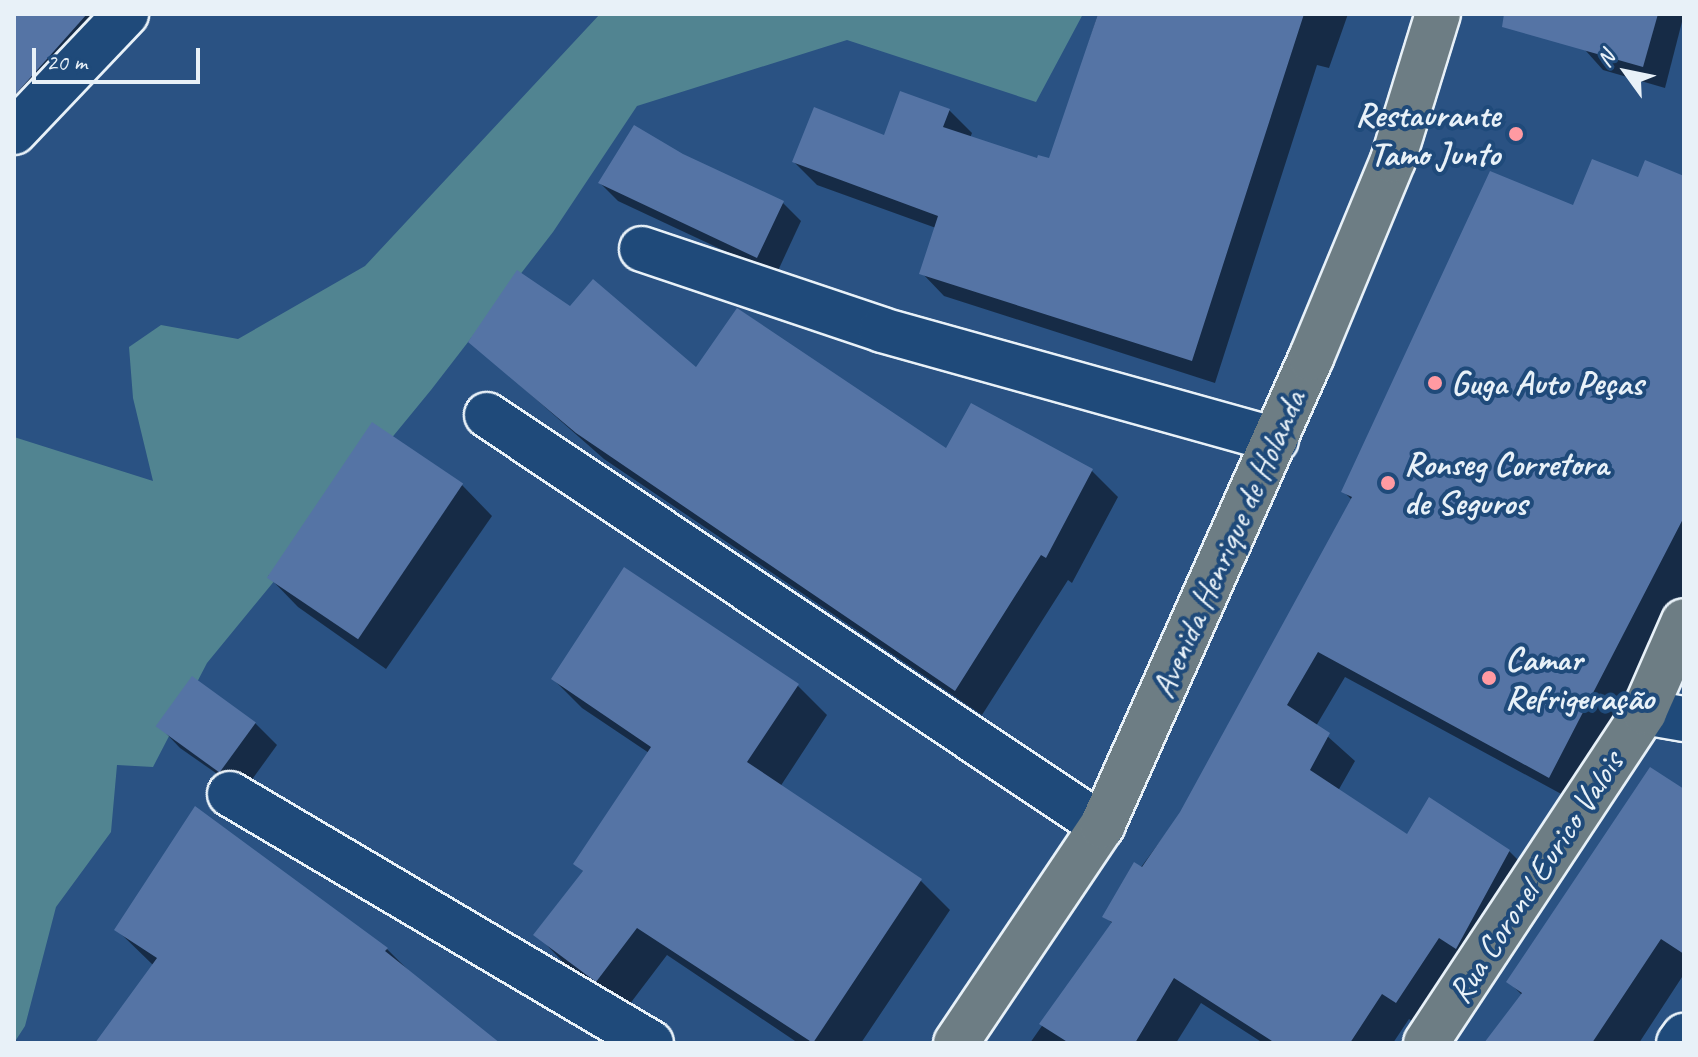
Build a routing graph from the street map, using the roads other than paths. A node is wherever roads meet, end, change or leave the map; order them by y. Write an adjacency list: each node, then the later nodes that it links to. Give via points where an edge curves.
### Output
1 (126, 14): 3 (street)
2 (1438, 14): 6 (main road, Avenida Henrique de Holanda, via 1393,160)
3 (14, 132)
4 (642, 249): 6 (street, via 882,330)
5 (487, 415): 10 (street)
6 (1276, 440): 10 (main road, Avenida Henrique de Holanda)
7 (1684, 621): 8 (main road, Rua Coronel Eurico Valois)
8 (1664, 716): 14 (main road, Rua Coronel Eurico Valois)
9 (230, 794): 12 (street)
10 (1102, 826): 13 (main road, Avenida Henrique de Holanda)
11 (1684, 1036): 15 (street)
12 (651, 1043)
13 (956, 1043)
14 (1426, 1043)
15 (1679, 1043)

